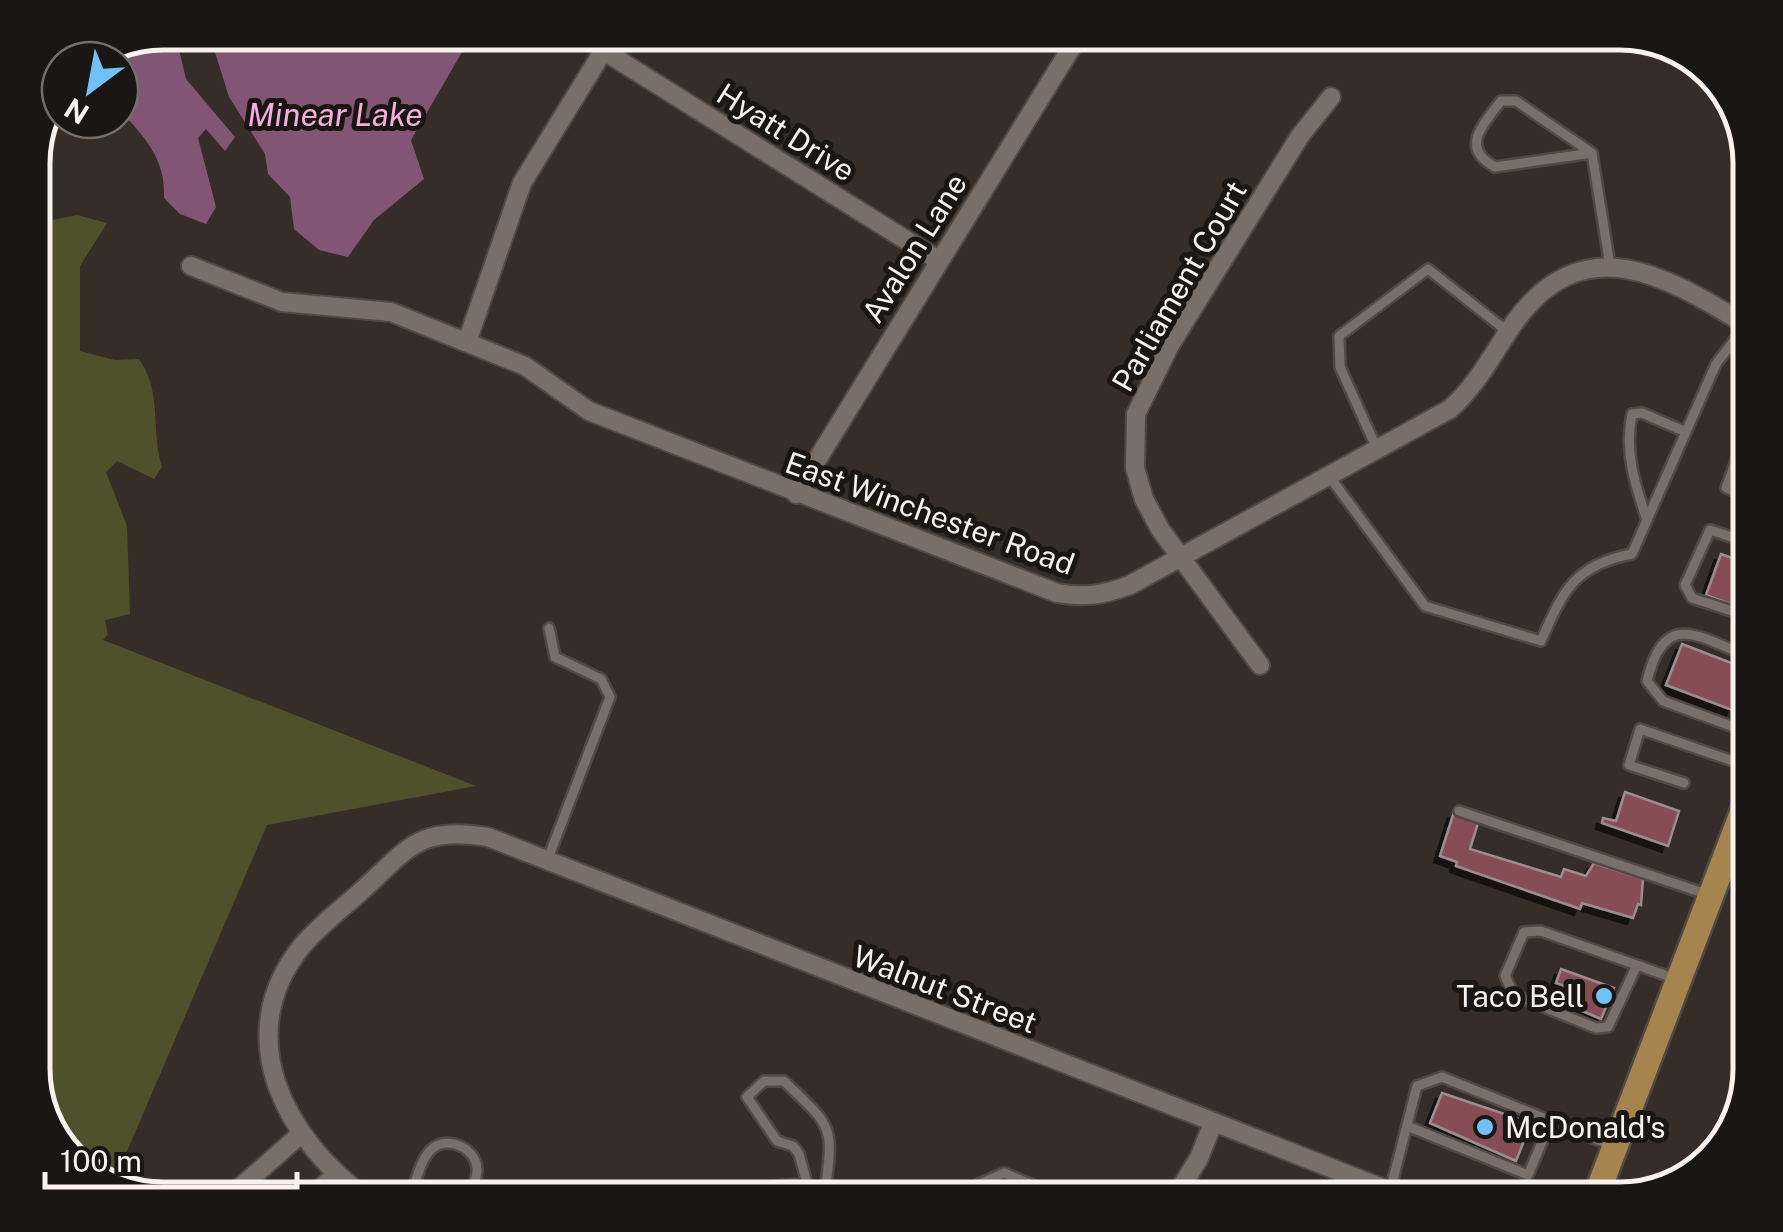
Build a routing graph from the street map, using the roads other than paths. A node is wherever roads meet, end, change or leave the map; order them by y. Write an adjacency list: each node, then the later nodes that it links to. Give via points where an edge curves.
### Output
1 (1070, 50): 5 (street, Avalon Lane)
2 (604, 51): 5 (street, Hyatt Drive); 10 (street, via 522,183)
3 (1332, 97): 18 (street, Parliament Court, via 1300,136 1170,345 1136,414 1136,468 1144,500)
4 (1592, 153): 4 (lane, via 1516,100 1500,101 1474,146 1496,167); 7 (lane)
5 (938, 260): 15 (street, Avalon Lane)
6 (192, 266): 10 (street, East Winchester Road, via 282,302 391,312)
7 (1610, 266): 8 (street, East Winchester Road, via 1654,274); 9 (street, East Winchester Road, via 1554,283)
8 (1733, 318)
9 (1508, 332): 13 (street, East Winchester Road, via 1469,392); 13 (lane, via 1428,269 1339,336 1340,367)
10 (466, 342): 15 (street, East Winchester Road, via 525,366 589,411)
11 (1733, 344): 12 (lane, via 1716,364)
12 (1686, 432): 16 (lane); 16 (lane, via 1632,414 1632,477)
13 (1377, 448): 14 (street, East Winchester Road)
14 (1328, 476): 16 (lane, via 1425,606 1541,641 1575,577 1632,554); 18 (street, East Winchester Road)
15 (796, 494): 18 (street, East Winchester Road, via 1080,597 1130,585)
16 (1646, 520)
17 (1733, 536): 19 (lane, via 1718,529 1703,537 1684,586 1692,598)
18 (1183, 556): 22 (street, Parliament Court)
19 (1733, 611)
20 (549, 628): 28 (lane, via 555,657 601,680 610,697)
21 (1733, 650): 23 (lane, via 1686,632 1663,640 1648,681 1664,701)
22 (1260, 665)
23 (1733, 727)
24 (1733, 761): 25 (lane, via 1640,729 1629,765)
25 (1684, 782)
26 (1459, 811): 29 (lane)
27 (1733, 839): 29 (main road)
28 (547, 861): 33 (street, Walnut Street); 35 (street, Walnut Street, via 488,838 430,834 300,948 268,1014 277,1088)
29 (1712, 896): 31 (main road)
30 (1636, 965): 30 (lane, via 1608,1027 1514,995 1505,976 1524,932 1541,931); 31 (lane)
31 (1679, 980): 36 (main road)
32 (1551, 1121): 34 (lane, via 1442,1077 1417,1086); 34 (lane, via 1528,1175); 36 (lane)
33 (1213, 1123): 47 (street); 48 (street, Walnut Street)
34 (1406, 1126): 49 (lane)
35 (301, 1134): 37 (street); 38 (street)
36 (1615, 1147): 50 (main road)
37 (336, 1174): 39 (street); 40 (street)
38 (247, 1182)
39 (327, 1182)
40 (346, 1182)
41 (417, 1182): 42 (lane, via 432,1148 446,1143 472,1156)
42 (474, 1182)
43 (816, 1182): 44 (lane, via 747,1098 764,1081 784,1081 828,1126)
44 (826, 1182)
45 (982, 1182): 46 (lane, via 1004,1173)
46 (1025, 1182)
47 (1185, 1182)
48 (1358, 1182)
49 (1390, 1182)
50 (1602, 1182)

